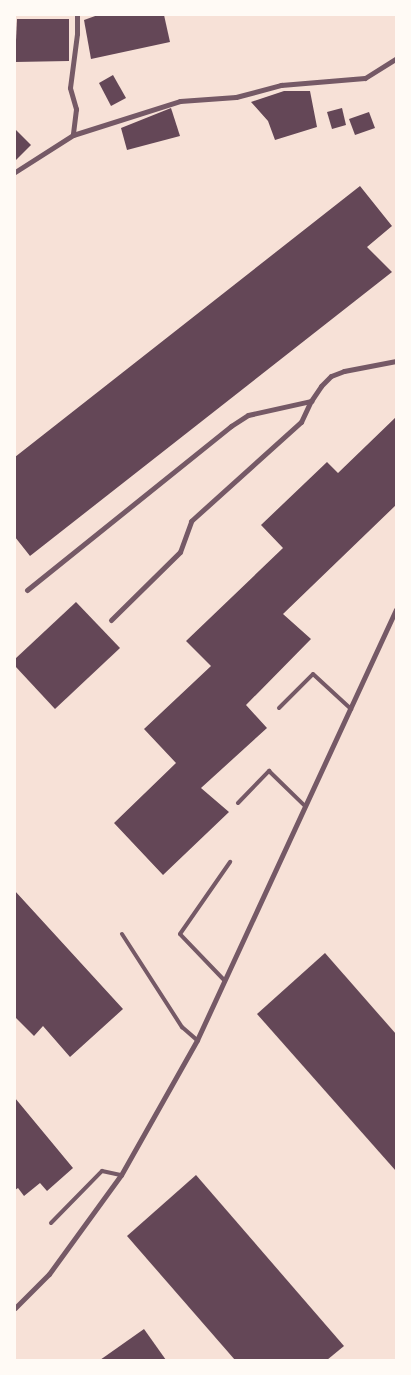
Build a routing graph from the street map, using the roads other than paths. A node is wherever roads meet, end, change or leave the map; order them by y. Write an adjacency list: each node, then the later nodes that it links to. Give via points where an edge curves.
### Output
1 (77, 15): 3 (street)
2 (396, 59): 4 (street, via 365,78 281,85 236,97 180,100)
3 (70, 88): 4 (street, via 76,109)
4 (73, 135): 5 (street)
5 (15, 172)
6 (396, 361): 7 (street, via 331,376)
7 (311, 401): 8 (street, via 248,415 231,426); 10 (street, via 301,422 191,520 180,552)
8 (27, 590)
9 (396, 610): 12 (street)
10 (111, 620)
11 (279, 708): 12 (lane, via 313,674)
12 (351, 709): 14 (street)
13 (238, 803): 14 (lane, via 269,771)
14 (306, 807): 17 (street)
15 (230, 862): 17 (lane, via 180,934)
16 (122, 934): 18 (lane, via 182,1027)
17 (225, 981): 18 (street)
18 (197, 1040): 19 (street)
19 (121, 1175): 20 (lane, via 102,1170); 21 (street, via 49,1274)
20 (51, 1223)
21 (15, 1308)

